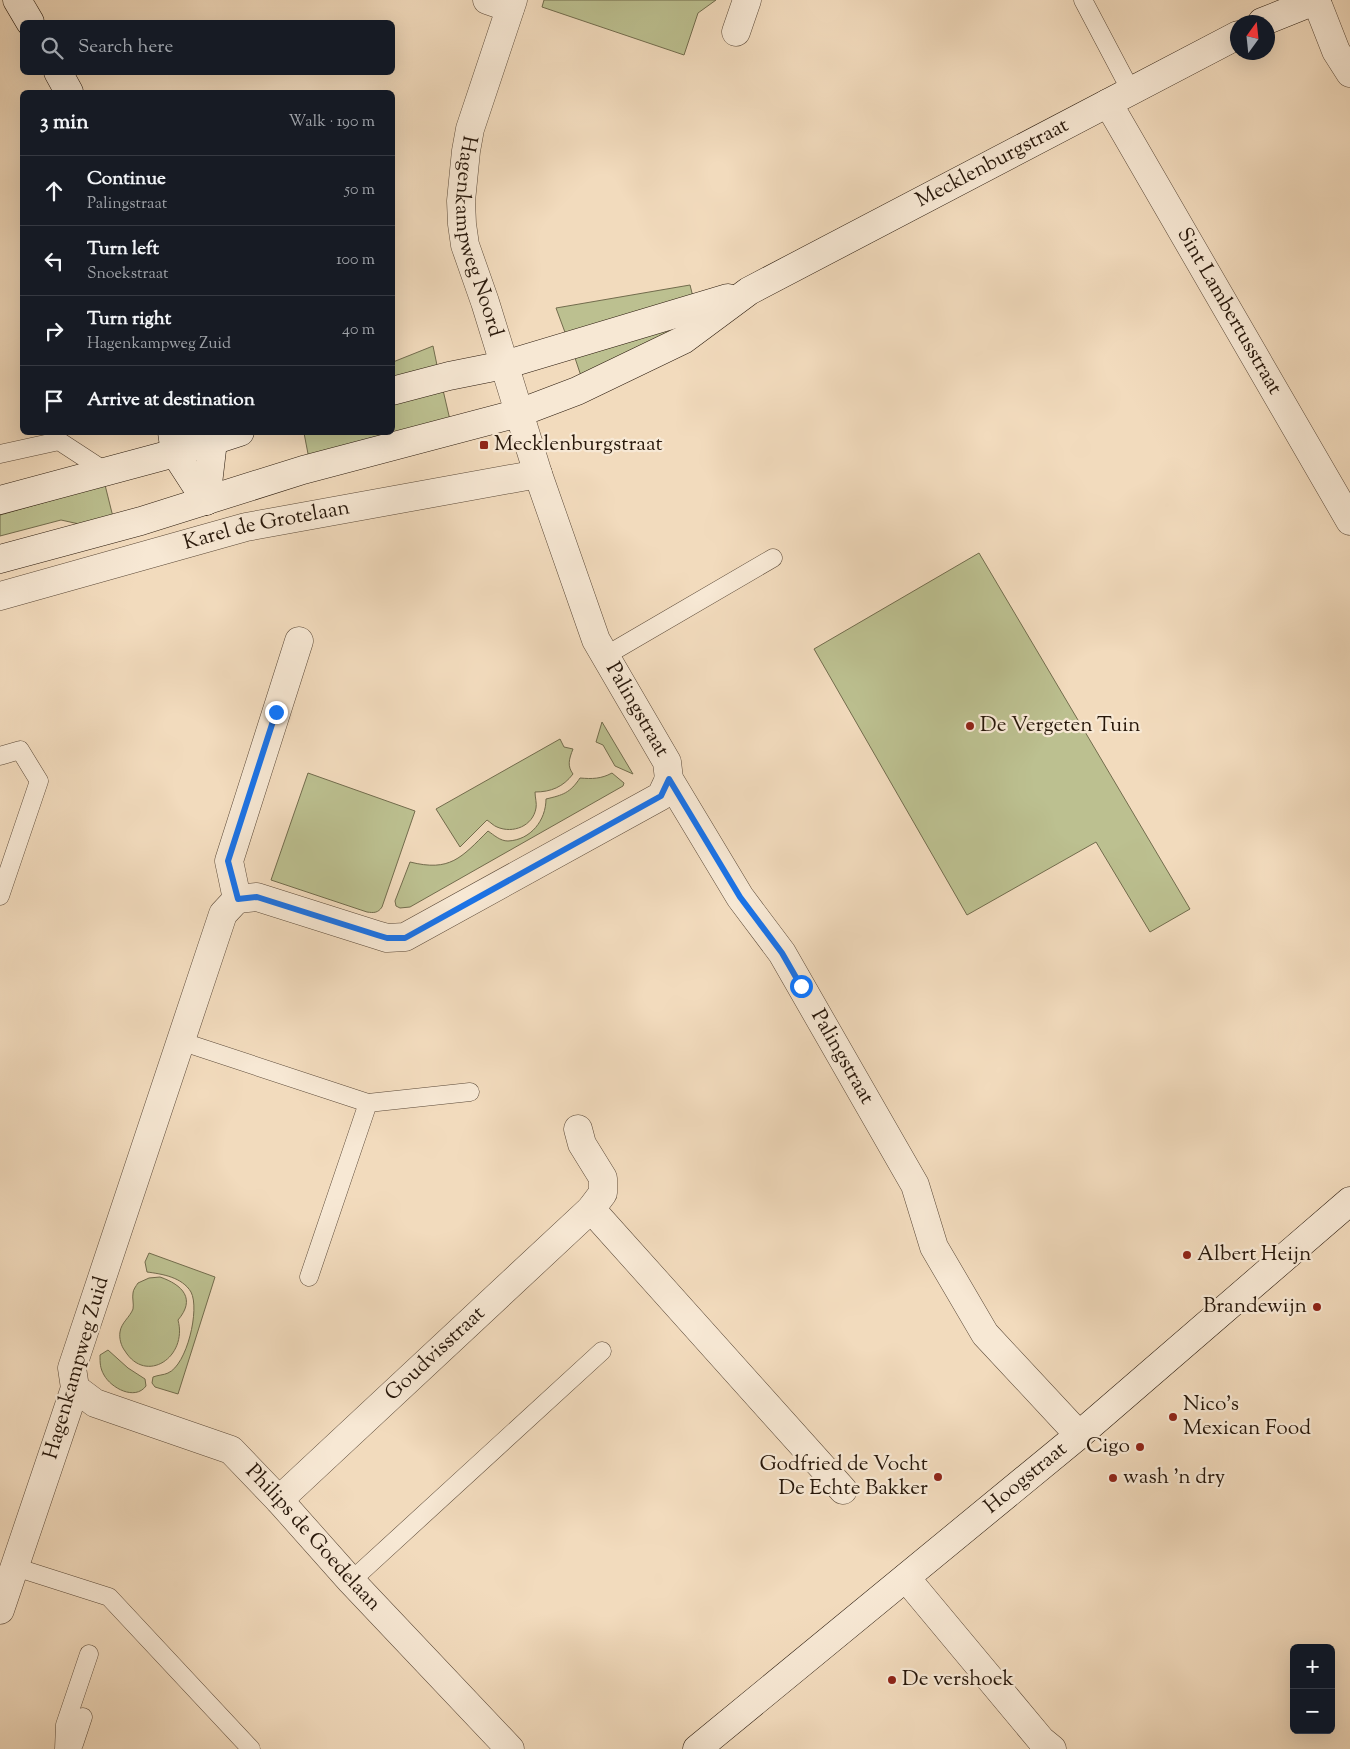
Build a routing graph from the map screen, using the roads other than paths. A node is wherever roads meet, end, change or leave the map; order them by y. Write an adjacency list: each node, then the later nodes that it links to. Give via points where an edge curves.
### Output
1 (17, 0): 7 (street)
2 (747, 0): 8 (street)
3 (1083, 0): 13 (lane)
4 (1316, 0): 6 (street); 10 (street, via 1336,51)
5 (504, 2): 16 (street, Hagenkampweg Noord, via 470,129 461,201 465,245)
6 (1275, 17)
7 (29, 20)
8 (736, 32)
9 (1230, 39): 13 (street, Mecklenburgstraat)
10 (1350, 73)
11 (60, 75): 12 (street)
12 (68, 90)
13 (1131, 91): 14 (street, Mecklenburgstraat)
14 (1108, 103): 15 (street, Mecklenburgstraat); 26 (street, Sint Lambertusstraat)
15 (749, 291): 16 (street, Mecklenburgstraat); 18 (street, Mecklenburgstraat, via 684,340 577,391)
16 (504, 365): 17 (street); 18 (street, Hagenkampweg Noord)
17 (395, 390)
18 (520, 413): 23 (street, Hagenkampweg Noord); 25 (street, Karel de Grotelaan, via 303,470)
19 (212, 437): 20 (street); 25 (street)
20 (174, 443): 22 (street); 25 (street)
21 (0, 454): 22 (lane, via 58,441)
22 (105, 471): 24 (street)
23 (538, 474): 29 (street, Karel de Grotelaan, via 246,527); 31 (street, Palingstraat, via 596,640)
24 (0, 500)
25 (206, 501): 28 (street, Karel de Grotelaan)
26 (1350, 522)
27 (773, 558): 31 (lane)
28 (0, 559)
29 (0, 596)
30 (299, 641): 35 (street, via 228,861)
31 (605, 656): 33 (street, Palingstraat, via 667,762)
32 (0, 756): 34 (lane, via 20,750 39,781)
33 (669, 779): 35 (street, via 661,796 405,938 382,936 257,897); 45 (street, Palingstraat, via 740,897 782,953 915,1185 934,1247 985,1334)
34 (0, 896)
35 (238, 899): 36 (street, Hagenkampweg Zuid, via 223,914)
36 (180, 1041): 38 (lane); 44 (street, Hagenkampweg Zuid, via 72,1368)
37 (470, 1092): 38 (lane)
38 (368, 1103): 42 (lane)
39 (578, 1129): 41 (street, Goudvisstraat, via 582,1144 603,1178 603,1194)
40 (1350, 1201): 45 (street, Hoogstraat)
41 (591, 1209): 46 (street); 47 (street, Goudvisstraat)
42 (309, 1277)
43 (602, 1351): 50 (lane)
44 (76, 1388): 47 (street, Philips de Goedelaan, via 95,1403 231,1450); 48 (street, Hagenkampweg Zuid)
45 (1079, 1435): 49 (street, Hoogstraat)
46 (843, 1490)
47 (280, 1500): 50 (street, Philips de Goedelaan)
48 (15, 1567): 51 (street, Hagenkampweg Zuid); 55 (lane, via 109,1597)
49 (906, 1578): 57 (street, Hoogstraat); 58 (street, via 1041,1740)
50 (351, 1581): 56 (street, Philips de Goedelaan)
51 (0, 1610)
52 (89, 1654): 54 (lane, via 65,1725)
53 (83, 1717): 54 (lane, via 74,1744)
54 (65, 1749)
55 (251, 1749)
56 (510, 1749)
57 (698, 1749)
58 (1052, 1749)

